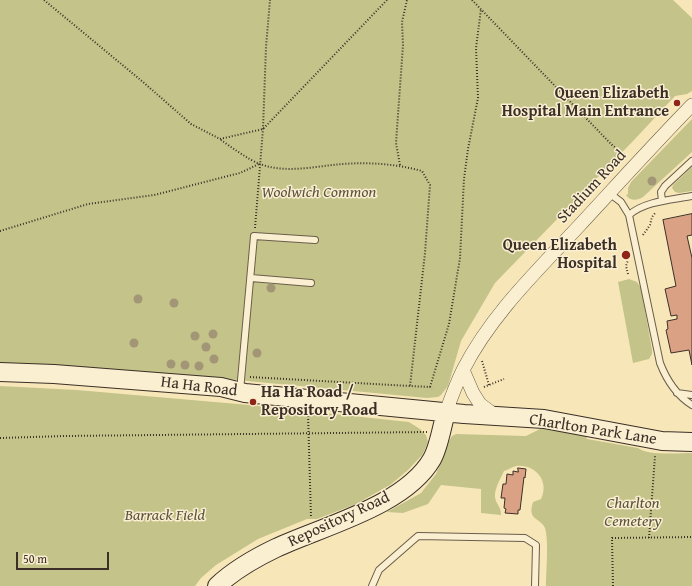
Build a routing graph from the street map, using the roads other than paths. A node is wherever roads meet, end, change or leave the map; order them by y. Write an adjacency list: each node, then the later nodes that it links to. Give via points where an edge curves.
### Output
1 (692, 106): 3 (street, Stadium Road)
2 (692, 161): 5 (lane, via 665,186 661,192)
3 (610, 193): 6 (lane, via 621,202); 10 (street, Stadium Road, via 520,290 474,350)
4 (692, 196): 5 (lane)
5 (662, 201): 6 (lane, via 642,207)
6 (629, 215): 13 (lane, via 660,364)
7 (315, 240): 8 (lane, via 254,236)
8 (251, 278): 9 (lane); 12 (lane)
9 (311, 283)
10 (463, 370): 16 (street, Stadium Road); 17 (street, via 480,404)
11 (0, 372): 12 (street, Ha Ha Road, via 213,386)
12 (240, 392): 16 (street, Ha Ha Road)
13 (677, 393): 14 (lane); 15 (lane)
14 (692, 395)
15 (692, 405)
16 (446, 412): 17 (street, Charlton Park Lane); 19 (street, Repository Road, via 433,458 423,473 407,487 368,510 276,548 227,577)
17 (496, 416): 18 (street, Charlton Park Lane, via 544,419 662,441)
18 (692, 442)
19 (217, 586)
20 (372, 586): 21 (lane, via 379,570 418,536 525,538 536,545)
21 (535, 586)

